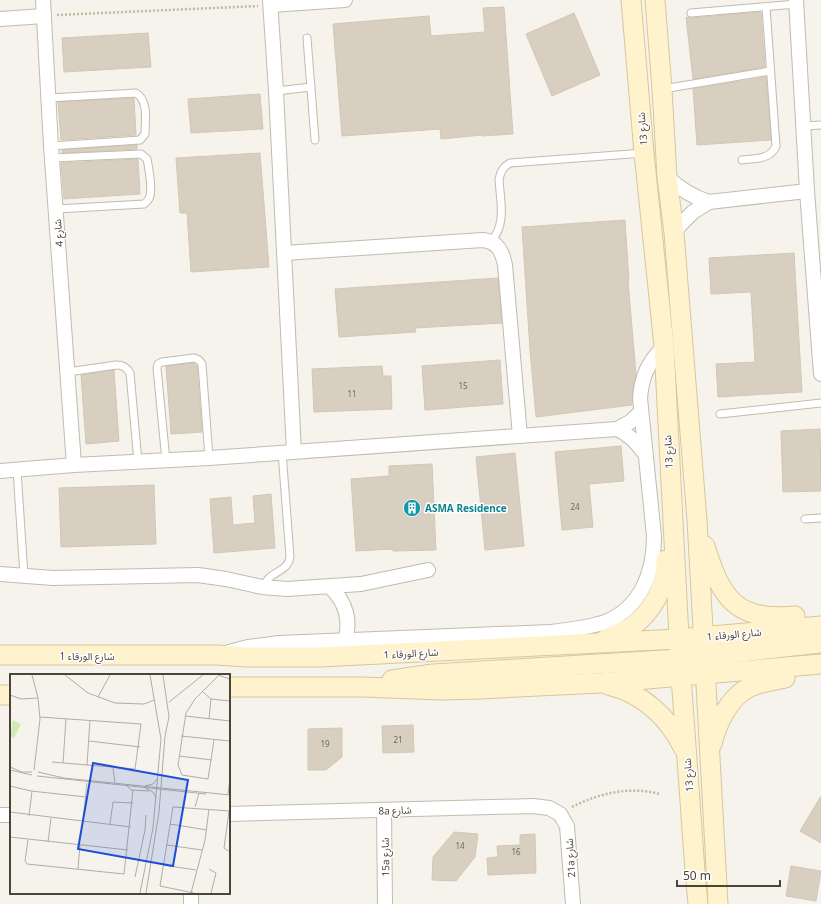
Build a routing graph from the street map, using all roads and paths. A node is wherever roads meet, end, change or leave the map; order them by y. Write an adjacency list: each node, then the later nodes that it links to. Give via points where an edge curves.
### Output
1 (43, 0): 9 (street, شارع 4)
2 (345, 0): 5 (street)
3 (655, 0): 14 (main road)
4 (796, 2): 7 (lane); 18 (street)
5 (270, 3): 9 (path); 15 (street)
6 (632, 3): 14 (main road); 21 (main road, شارع 13)
7 (766, 7): 8 (lane); 12 (lane)
8 (691, 13)
9 (44, 16): 10 (street); 16 (street, شارع 4)
10 (0, 19)
11 (307, 38): 13 (lane)
12 (770, 71): 14 (lane); 22 (lane, via 776,146 769,156)
13 (311, 87): 15 (lane); 19 (lane)
14 (662, 89): 23 (main road)
15 (276, 91): 29 (street)
16 (49, 98): 20 (street, شارع 4); 20 (lane, via 136,93 141,96 145,106 145,134 140,140)
17 (821, 125): 18 (lane)
18 (804, 126): 24 (street)
19 (315, 140)
20 (52, 152): 26 (street, شارع 4); 26 (lane, via 141,154 147,159 150,190 148,201 144,204)
21 (644, 153): 28 (lane, via 510,163 504,166 499,179 501,224); 30 (main road, شارع 13)
22 (742, 160)
23 (667, 177): 25 (street, via 691,195); 27 (main road)
24 (807, 191): 25 (street); 32 (street)
25 (709, 202): 27 (street, via 693,212)
26 (57, 209): 31 (street, شارع 4)
27 (674, 233): 48 (main road)
28 (491, 241): 29 (street); 37 (street, via 499,247 505,265)
29 (284, 253): 38 (street)
30 (664, 346): 34 (street, via 653,357 641,383); 49 (main road, شارع 13)
31 (68, 372): 42 (lane, via 116,365 127,368 130,373); 43 (street, شارع 4)
32 (821, 374)
33 (821, 403): 35 (lane)
34 (641, 412): 36 (street); 39 (street)
35 (720, 414)
36 (617, 429): 37 (street); 39 (street, via 630,436)
37 (520, 436): 38 (street)
38 (288, 452): 40 (street); 54 (lane, via 290,557 287,565)
39 (645, 454): 59 (street, via 654,554 643,588 623,612 606,621 573,630)
40 (209, 458): 41 (street); 41 (lane, via 202,364 194,358 158,364)
41 (166, 461): 42 (street)
42 (138, 462): 43 (street)
43 (74, 465): 44 (street)
44 (17, 470): 45 (street); 52 (lane)
45 (0, 471)
46 (821, 518): 47 (lane)
47 (805, 519)
48 (697, 520): 55 (main road, via 717,581 739,607 768,618 801,616); 57 (main road)
49 (672, 524): 58 (main road, شارع 13); 61 (main road, via 666,541 665,575 654,603 631,627)
50 (428, 570): 53 (street, via 361,584)
51 (0, 574): 52 (street)
52 (24, 576): 54 (street, via 52,578 198,575)
53 (330, 586): 54 (street); 59 (street, via 345,607 348,624)
54 (262, 588)
55 (821, 622)
56 (821, 626): 57 (main road, شارع الورقاء 1)
57 (703, 637): 58 (main road, شارع الورقاء 1); 64 (main road); 67 (main road)
58 (678, 639): 61 (main road, شارع الورقاء 1); 67 (main road, شارع 13)
59 (344, 641): 62 (street, via 263,645)
60 (821, 643): 64 (main road)
61 (597, 644): 62 (main road, شارع الورقاء 1, via 320,657)
62 (217, 655): 63 (main road, شارع الورقاء 1)
63 (0, 656)
64 (704, 656): 67 (main road); 68 (main road)
65 (821, 664): 66 (main road)
66 (798, 667): 68 (main road); 73 (main road, via 789,676 757,684 736,697 717,728)
67 (680, 668): 68 (main road); 69 (main road); 71 (main road, via 433,674); 72 (main road, شارع 13)
68 (705, 675): 73 (main road)
69 (601, 683): 71 (main road, via 441,690); 72 (main road, via 629,692 653,707 673,728)
70 (230, 687): 71 (main road)
71 (364, 687)
72 (686, 754): 80 (main road, شارع 13)
73 (710, 758): 81 (main road)
74 (660, 794): 77 (path, via 637,790 607,793)
75 (384, 810): 76 (street, 8a شارع); 77 (street, 8a شارع, via 541,806); 78 (street, 15a شارع)
76 (230, 814)
77 (560, 814): 79 (street, 21a شارع, via 567,826)
78 (385, 904)
79 (573, 904)
80 (698, 904)
81 (718, 904)

